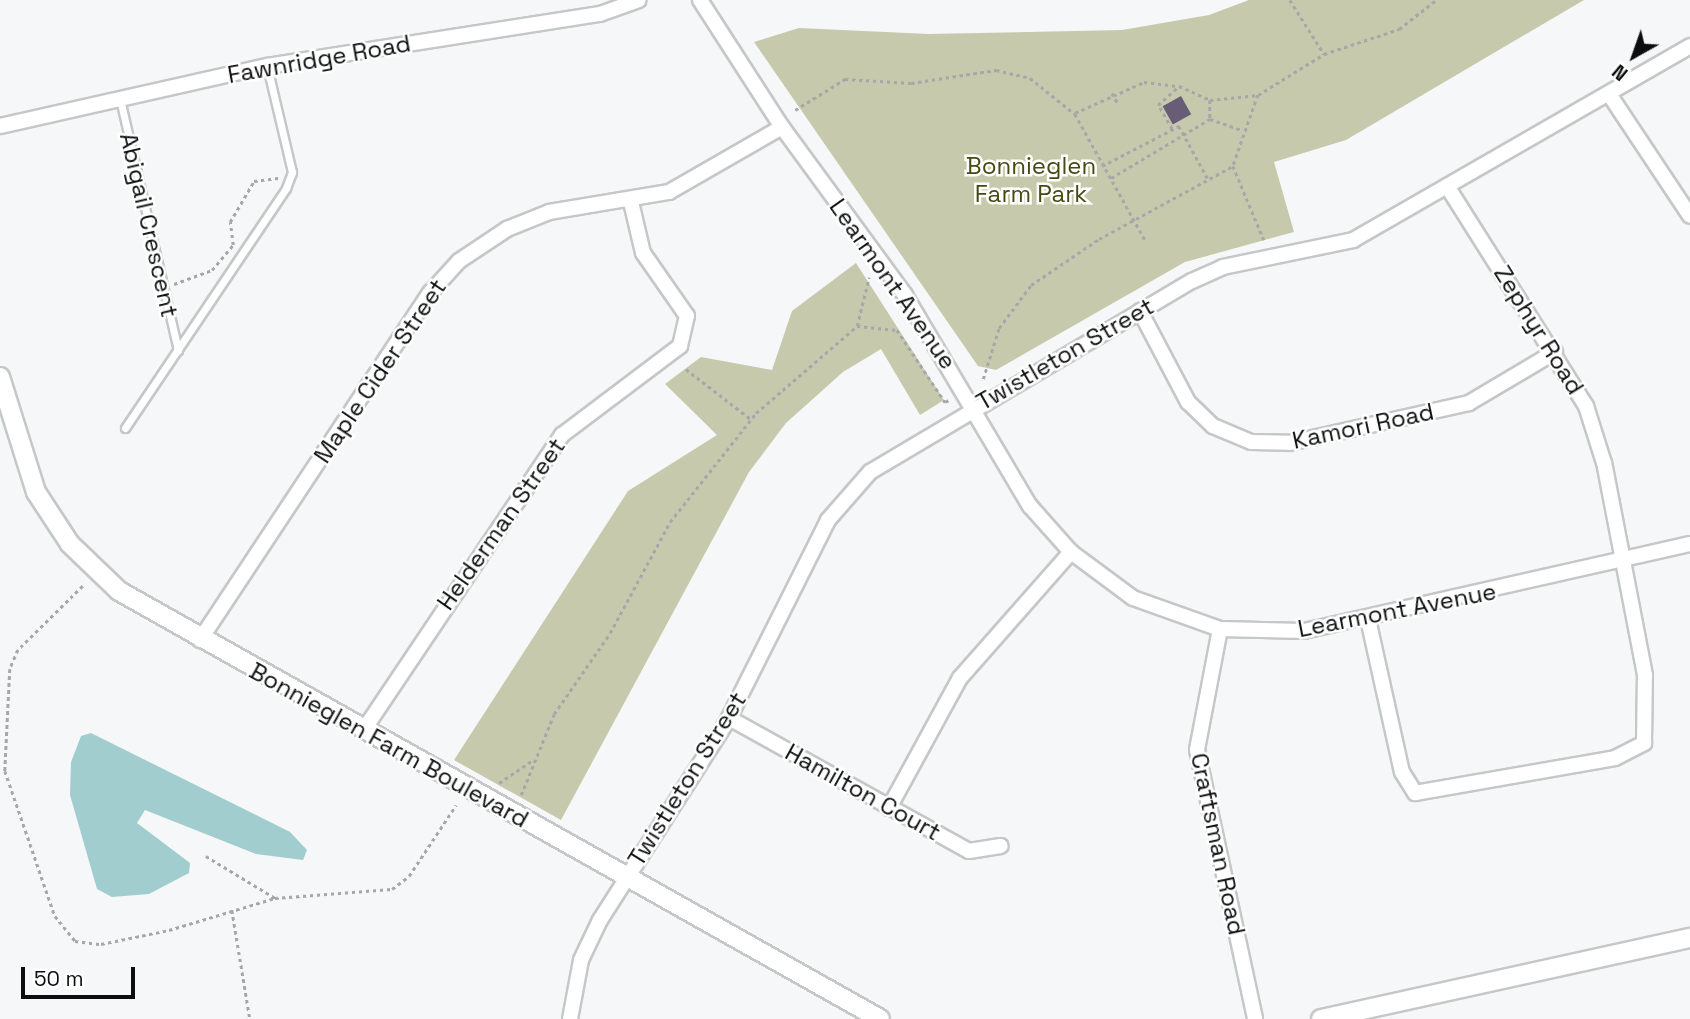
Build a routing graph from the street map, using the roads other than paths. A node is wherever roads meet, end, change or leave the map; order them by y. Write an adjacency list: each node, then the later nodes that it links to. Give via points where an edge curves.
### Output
1 (639, 0): 4 (street, Fawnridge Road, via 600,14)
2 (701, 0): 8 (street, Learmont Avenue)
3 (1690, 46): 5 (street, Twistleton Street)
4 (267, 66): 6 (street, Fawnridge Road); 13 (lane, Abigail Crescent, via 292,172)
5 (1609, 94): 9 (street, Twistleton Street); 11 (street)
6 (120, 99): 7 (street, Fawnridge Road); 13 (lane, Abigail Crescent)
7 (0, 126)
8 (782, 127): 10 (street, Maple Cider Street, via 722,166); 16 (street, Learmont Avenue, via 892,276)
9 (1449, 188): 12 (street, Twistleton Street, via 1353,240 1223,268); 14 (street, Zephyr Road)
10 (631, 202): 23 (street, Maple Cider Street, via 569,208 528,219 477,248 444,276); 25 (street, Helderman Street, via 643,253 687,316 680,346 579,417 553,445)
11 (1690, 216)
12 (1140, 311): 14 (street, Kamori Road, via 1188,402 1213,426 1251,442 1290,443 1469,403); 16 (street, Twistleton Street)
13 (178, 350): 17 (lane, Abigail Crescent)
14 (1555, 352): 20 (street, Zephyr Road, via 1586,406)
15 (0, 377): 23 (street, Bonnieglen Farm Boulevard, via 24,465 57,527 119,591)
16 (975, 405): 19 (street, Learmont Avenue, via 1030,506); 24 (street, Twistleton Street, via 898,450 842,500)
17 (125, 428)
18 (1690, 544): 20 (street, Learmont Avenue)
19 (1071, 552): 22 (street, Learmont Avenue, via 1133,598); 26 (street, via 960,678)
20 (1624, 563): 21 (street, Learmont Avenue); 21 (street, Zephyr Road, via 1648,724 1639,749 1615,758 1415,793 1402,772)
21 (1367, 619): 22 (street, Learmont Avenue, via 1289,632)
22 (1220, 629): 32 (street, Craftsman Road, via 1197,750)
23 (201, 640): 25 (street, Bonnieglen Farm Boulevard)
24 (729, 718): 26 (street, Hamilton Court); 28 (street, Twistleton Street)
25 (363, 731): 28 (street, Bonnieglen Farm Boulevard)
26 (889, 808): 27 (street, Hamilton Court, via 969,851)
27 (1001, 846)
28 (626, 877): 30 (street, Twistleton Street, via 581,960); 31 (street, Bonnieglen Farm Boulevard)
29 (1690, 938): 33 (street)
30 (570, 1019)
31 (880, 1019)
32 (1255, 1019)
33 (1321, 1019)

